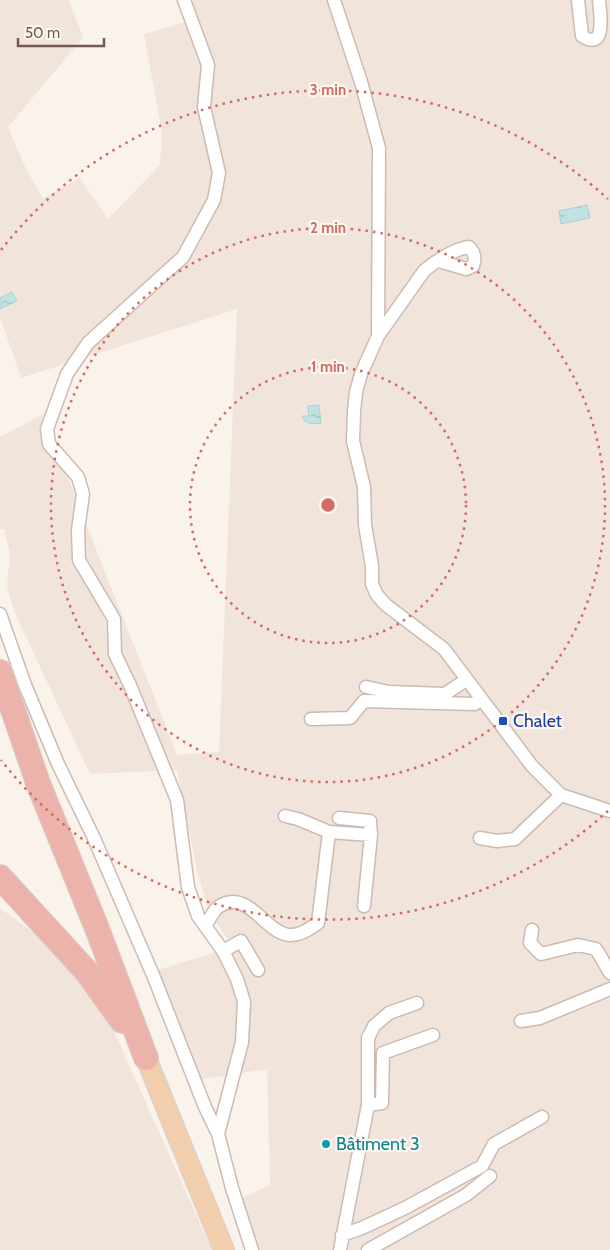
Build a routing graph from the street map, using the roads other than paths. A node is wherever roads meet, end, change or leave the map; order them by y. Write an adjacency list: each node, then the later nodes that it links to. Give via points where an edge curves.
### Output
1 (184, 0): 22 (street, via 208,65 204,107 219,173 214,200 182,257 88,344 67,374 47,429 48,444 78,477 83,494 78,530 79,560 114,619 115,654 177,800 188,888)
2 (334, 0): 6 (street, via 379,148)
3 (578, 0): 4 (street, via 582,36 587,40 594,40 601,31)
4 (599, 0)
5 (439, 261): 6 (street, via 424,271)
6 (378, 336): 9 (street, via 361,374 354,411 353,441 364,487 372,584 386,606 444,649)
7 (0, 614): 34 (street, via 58,764 93,836)
8 (0, 672): 31 (highway, via 38,783)
9 (466, 680): 10 (street, via 445,694 389,692); 11 (street)
10 (366, 687)
11 (480, 698): 12 (street, via 475,704 364,701 350,718); 13 (street, via 532,766)
12 (311, 719)
13 (561, 795): 14 (street); 19 (street, via 515,839 497,841)
14 (610, 811)
15 (285, 816): 17 (street)
16 (339, 818): 18 (street, via 370,821)
17 (329, 832): 18 (street); 22 (street, via 318,923 304,932 290,935 278,931 248,906 231,902 217,908)
18 (371, 835): 21 (street)
19 (480, 838)
20 (0, 877): 31 (highway, via 87,972)
21 (364, 906)
22 (205, 926): 24 (street)
23 (532, 930): 26 (street, via 530,943 541,954 578,945 596,949)
24 (223, 951): 25 (street, via 241,941); 34 (street, via 237,978 244,1002 242,1042)
25 (258, 970)
26 (610, 972)
27 (610, 989): 29 (street, via 540,1018)
28 (417, 1003): 32 (street, via 389,1013 374,1026 368,1038)
29 (521, 1021)
30 (433, 1035): 32 (street, via 383,1053 382,1103)
31 (146, 1058): 37 (main road)
32 (368, 1104): 36 (street)
33 (542, 1117): 36 (street, via 494,1144 482,1166 405,1208)
34 (218, 1134): 38 (street)
35 (490, 1176): 40 (street, via 466,1195)
36 (342, 1235): 39 (street)
37 (224, 1250)
38 (252, 1250)
39 (340, 1250)
40 (368, 1250)

